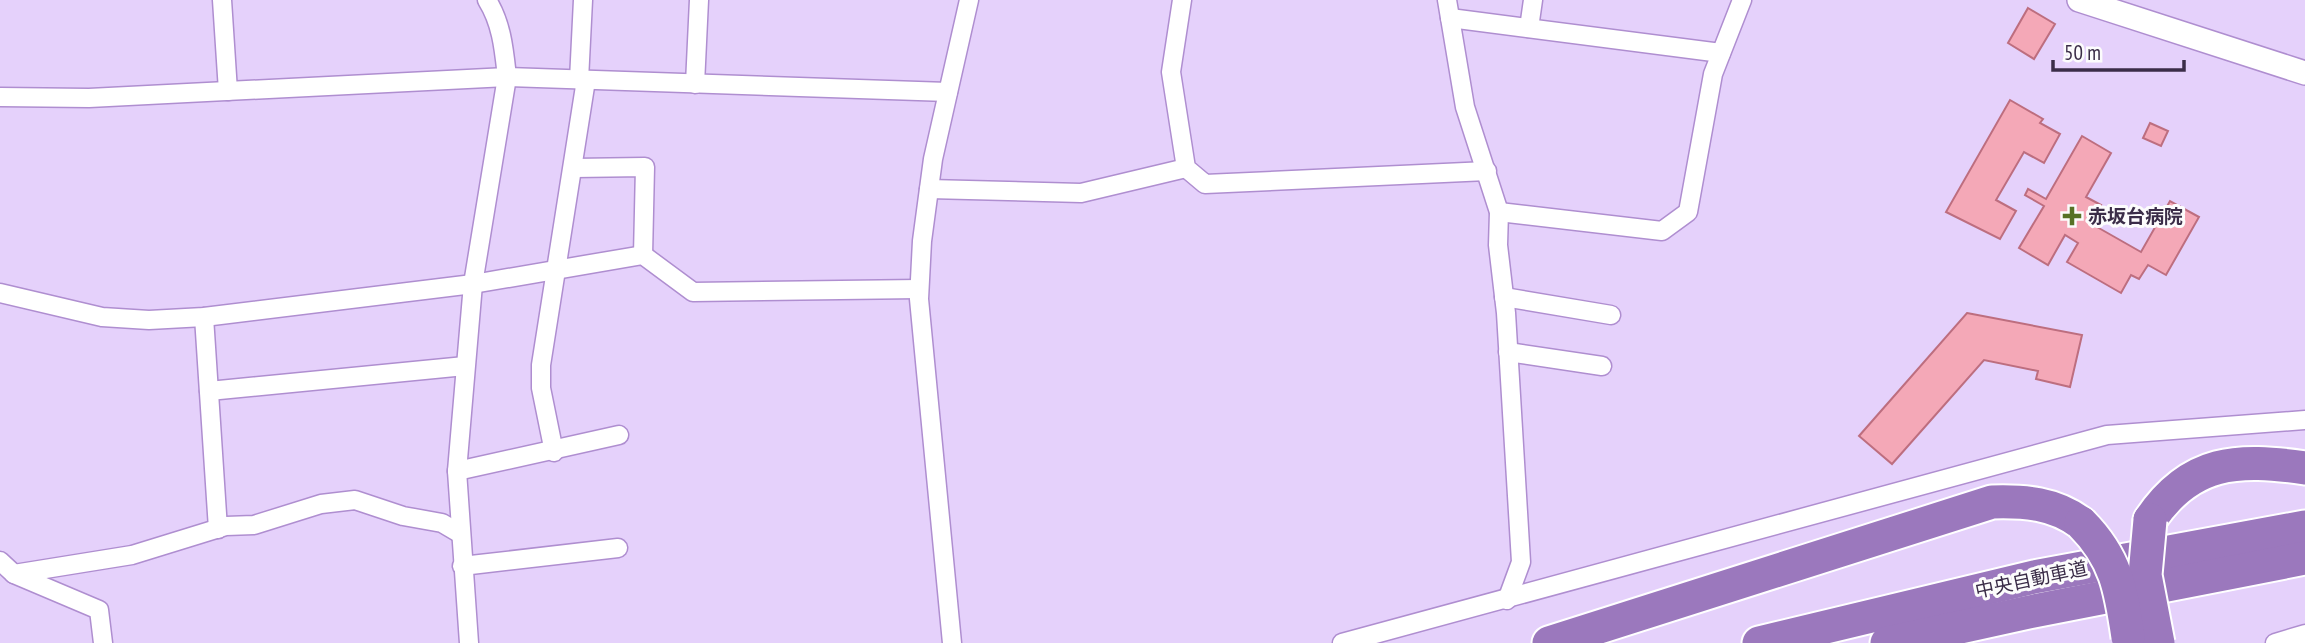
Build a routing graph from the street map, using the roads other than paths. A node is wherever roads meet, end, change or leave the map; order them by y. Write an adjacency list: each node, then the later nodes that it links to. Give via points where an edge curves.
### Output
1 (222, 0): 17 (street)
2 (487, 0): 14 (street, via 504,44)
3 (583, 0): 15 (street)
4 (699, 0): 16 (street)
5 (969, 0): 18 (street)
6 (1182, 0): 21 (street, via 1171,72)
7 (1534, 0): 11 (street)
8 (1742, 0): 12 (street)
9 (2079, 0): 13 (street)
10 (1448, 9): 11 (street); 22 (street, via 1465,107)
11 (1529, 28): 12 (street)
12 (1721, 53): 24 (street, via 1713,74 1688,212 1661,230)
13 (2305, 73)
14 (507, 78): 15 (street); 17 (street); 27 (street)
15 (582, 80): 16 (street); 20 (street)
16 (695, 84): 18 (street)
17 (228, 91): 19 (street)
18 (948, 92): 23 (street)
19 (0, 97)
20 (574, 168): 25 (street, via 645,167); 26 (street)
21 (1186, 168): 22 (street, via 1205,184); 23 (street, via 1081,193)
22 (1487, 171): 24 (street)
23 (929, 189): 28 (street)
24 (1499, 212): 30 (street)
25 (643, 255): 26 (street); 28 (street, via 693,292)
26 (554, 270): 27 (street); 39 (street, via 541,388)
27 (473, 284): 32 (street); 34 (street)
28 (919, 289): 57 (street)
29 (0, 293): 32 (street, via 102,317)
30 (1504, 297): 31 (street); 33 (street)
31 (1611, 315)
32 (204, 317): 36 (street)
33 (1508, 352): 35 (street); 51 (street, via 1521,562)
34 (465, 366): 36 (street); 41 (street)
35 (1602, 366)
36 (209, 391): 43 (street)
37 (2305, 420): 51 (street, via 2107,435)
38 (619, 435): 39 (street)
39 (554, 452): 41 (street)
40 (2305, 468): 54 (highway, bridge, via 2221,464 2191,476 2165,497 2150,520)
41 (457, 471): 44 (street)
42 (2305, 527): 60 (highway, 中央自動車道, via 2034,577)
43 (218, 529): 44 (street, via 254,526 321,504 355,500 442,523); 50 (street, via 132,555)
44 (459, 533): 49 (street)
45 (618, 548): 49 (street)
46 (2305, 558): 48 (highway, 中央自動車道)
47 (0, 561): 50 (street)
48 (2270, 564): 61 (highway, 中央自動車道); 62 (highway)
49 (462, 566): 56 (street)
50 (15, 574): 53 (street, via 99,610)
51 (1507, 600): 58 (street)
52 (2305, 634): 63 (street)
53 (102, 635): 55 (street)
54 (2138, 641): 59 (highway, bridge, via 2109,556 2067,513 2024,501 1992,502)
55 (88, 643)
56 (469, 643)
57 (953, 643)
58 (1342, 643)
59 (1549, 643)
60 (1759, 643)
61 (1887, 643)
62 (1978, 643)
63 (2275, 643)

